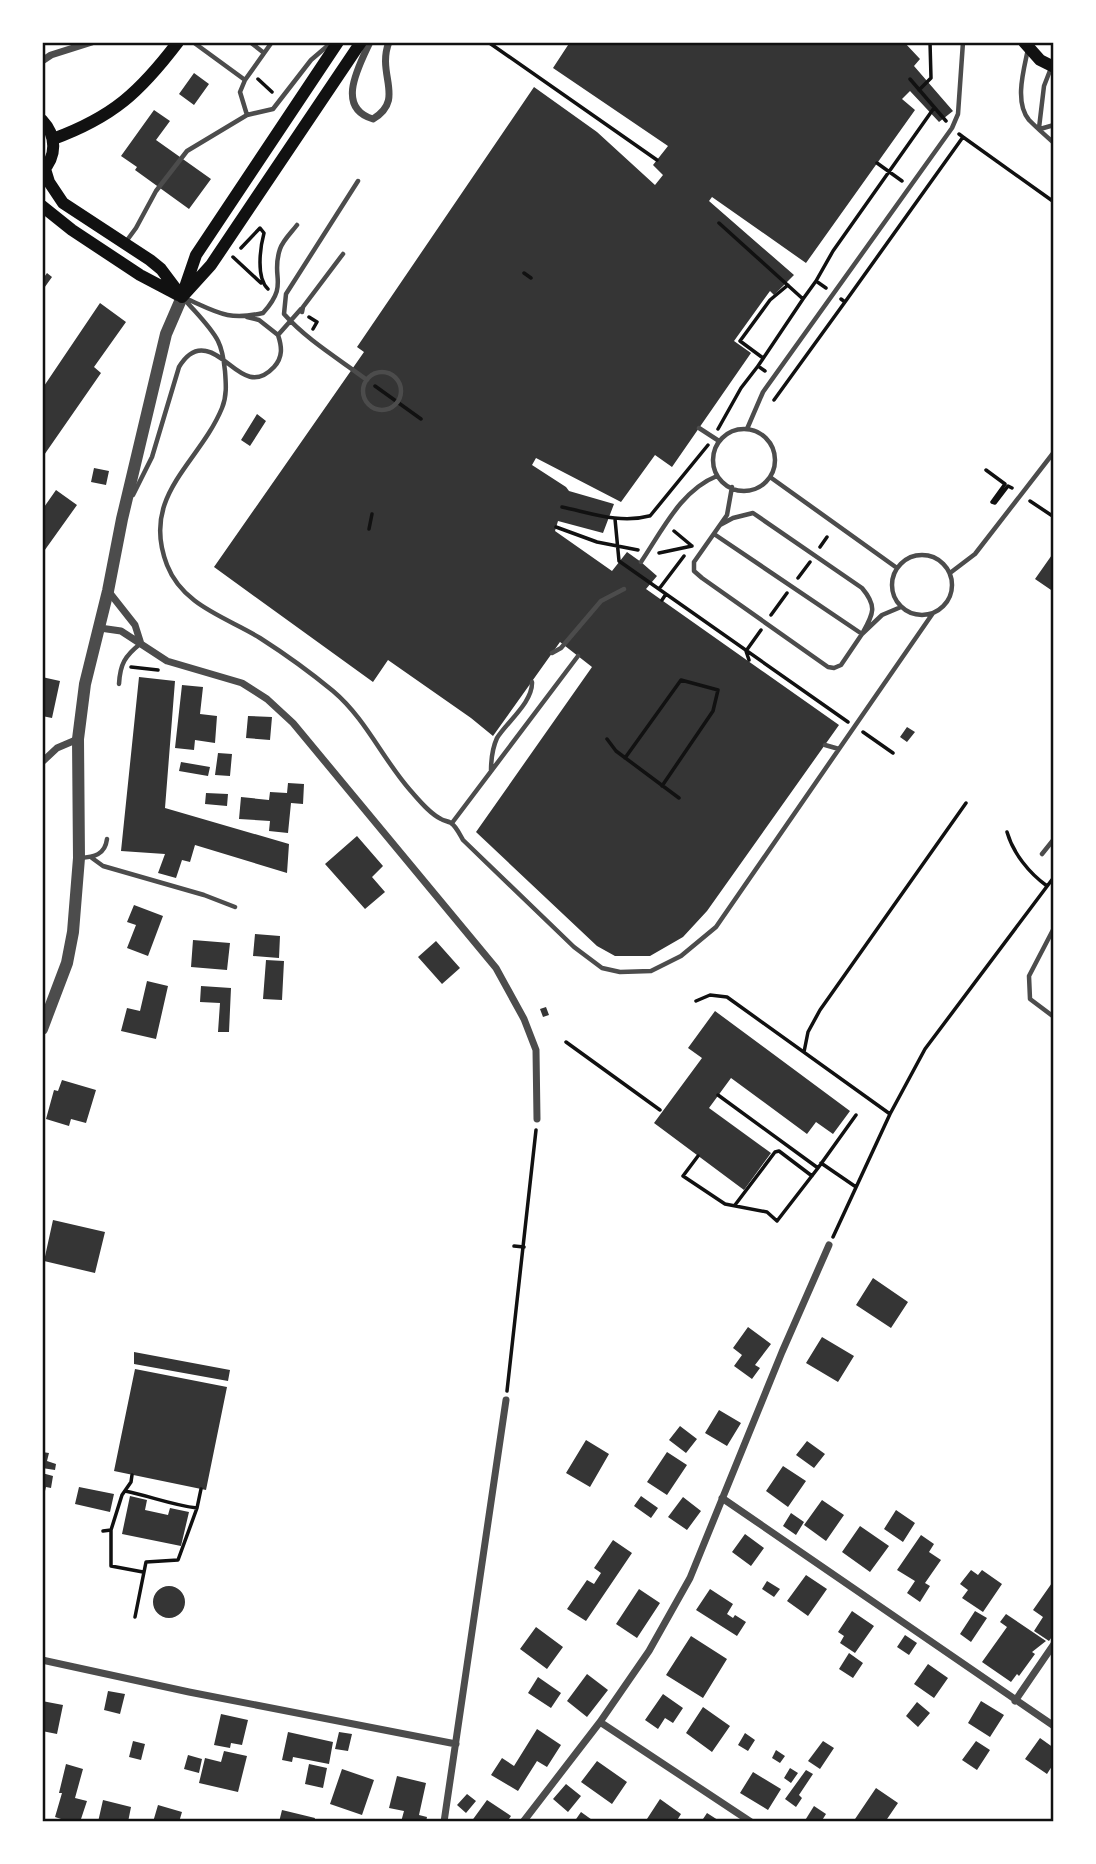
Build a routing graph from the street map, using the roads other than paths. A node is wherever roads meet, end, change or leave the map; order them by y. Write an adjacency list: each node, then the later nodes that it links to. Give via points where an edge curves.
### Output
1 (92, 42): 14 (street)
2 (178, 42): 21 (main road, via 125,102 89,125)
3 (193, 42): 16 (lane)
4 (250, 42): 13 (lane)
5 (272, 42): 13 (lane)
6 (332, 42): 17 (lane, via 311,60 273,109)
7 (338, 42): 29 (main road, via 196,255)
8 (361, 42): 29 (main road, via 211,265)
9 (370, 42): 10 (street, via 351,92 355,107 373,119 386,111 390,100 384,53)
10 (389, 42)
11 (963, 42): 35 (lane, via 958,114 943,143 764,392)
12 (1026, 45): 15 (main road); 20 (lane, via 1023,108)
13 (264, 53): 16 (lane)
14 (42, 61)
15 (1053, 66): 20 (lane, via 1044,86)
16 (245, 80): 17 (lane, via 240,92)
17 (247, 115): 27 (lane, via 187,151)
18 (42, 120): 21 (main road)
19 (1054, 125): 20 (lane)
20 (1039, 129): 22 (lane)
21 (53, 139): 23 (main road, via 53,152)
22 (1054, 143)
23 (43, 170): 27 (main road, via 63,203)
24 (358, 181): 33 (lane, via 286,294 285,314)
25 (42, 206): 29 (main road, via 140,275)
26 (297, 225): 30 (lane, via 281,246 277,295 263,313)
27 (124, 243): 29 (main road, via 161,269)
28 (343, 254): 31 (lane)
29 (182, 297): 30 (lane, via 228,317); 32 (lane, via 218,341); 41 (street, via 166,334)
30 (247, 317): 31 (lane)
31 (278, 335): 32 (lane, via 282,353 278,363 261,376 239,373)
32 (224, 362): 41 (lane, via 203,350 185,357 152,457); 63 (lane, via 223,407 183,467 161,514 162,548 172,575 201,607 260,639 336,694 362,721 411,791 440,819)
33 (370, 382): 33 (lane, via 363,393 371,406 382,410 396,404 401,391 396,379 384,373 372,375)
34 (699, 428): 36 (lane)
35 (747, 429): 36 (lane, via 728,432); 39 (lane, via 772,445 776,456)
36 (719, 441): 38 (lane, via 712,458)
37 (1054, 452): 46 (lane, via 975,554)
38 (718, 476): 40 (lane); 44 (lane, via 697,486)
39 (770, 477): 40 (lane, via 749,491); 45 (lane)
40 (732, 487): 42 (lane, via 727,516)
41 (121, 519): 48 (street)
42 (720, 525): 43 (lane); 52 (lane, via 753,513 862,588 872,599 873,613)
43 (714, 534): 52 (lane); 52 (lane, via 694,562 694,571 828,667 841,665)
44 (641, 562)
45 (897, 568): 46 (lane, via 921,554 936,558); 49 (lane, via 892,591)
46 (950, 573): 50 (lane, via 951,594)
47 (624, 589): 54 (lane, via 601,601)
48 (108, 591): 51 (street); 53 (street, via 135,625)
49 (901, 607): 50 (lane, via 916,615); 52 (lane, via 882,615)
50 (933, 613): 60 (lane)
51 (100, 628): 53 (street, via 121,631); 58 (street, via 85,684)
52 (862, 634)
53 (141, 644): 57 (lane, via 122,663); 73 (street, via 177,664 242,683 267,699 293,723 475,941 500,976 536,1050)
54 (552, 653)
55 (578, 656): 62 (lane)
56 (532, 682): 62 (lane, via 528,696 497,739)
57 (119, 684)
58 (78, 739): 61 (street, via 57,748); 67 (street)
59 (825, 745): 60 (lane)
60 (839, 749): 63 (lane, via 716,927 681,956 650,971 602,968 574,947 463,840)
61 (42, 762)
62 (491, 772): 63 (lane)
63 (452, 823)
64 (107, 839): 68 (lane, via 106,847)
65 (1054, 839): 66 (lane)
66 (1042, 855)
67 (79, 858): 68 (lane); 72 (street, via 69,953)
68 (92, 858): 69 (lane, via 103,866)
69 (235, 908)
70 (1054, 928): 71 (lane, via 1029,976 1030,999)
71 (1054, 1017)
72 (42, 1029)
73 (537, 1119)
74 (829, 1245): 76 (street)
75 (506, 1400): 82 (street)
76 (722, 1498): 79 (street); 80 (street, via 690,1578 649,1651)
77 (1054, 1644): 79 (street)
78 (42, 1660): 82 (street)
79 (1015, 1701): 81 (street)
80 (600, 1722): 84 (street); 85 (street)
81 (1054, 1727)
82 (456, 1744): 83 (street)
83 (443, 1822)
84 (523, 1822)
85 (751, 1822)

